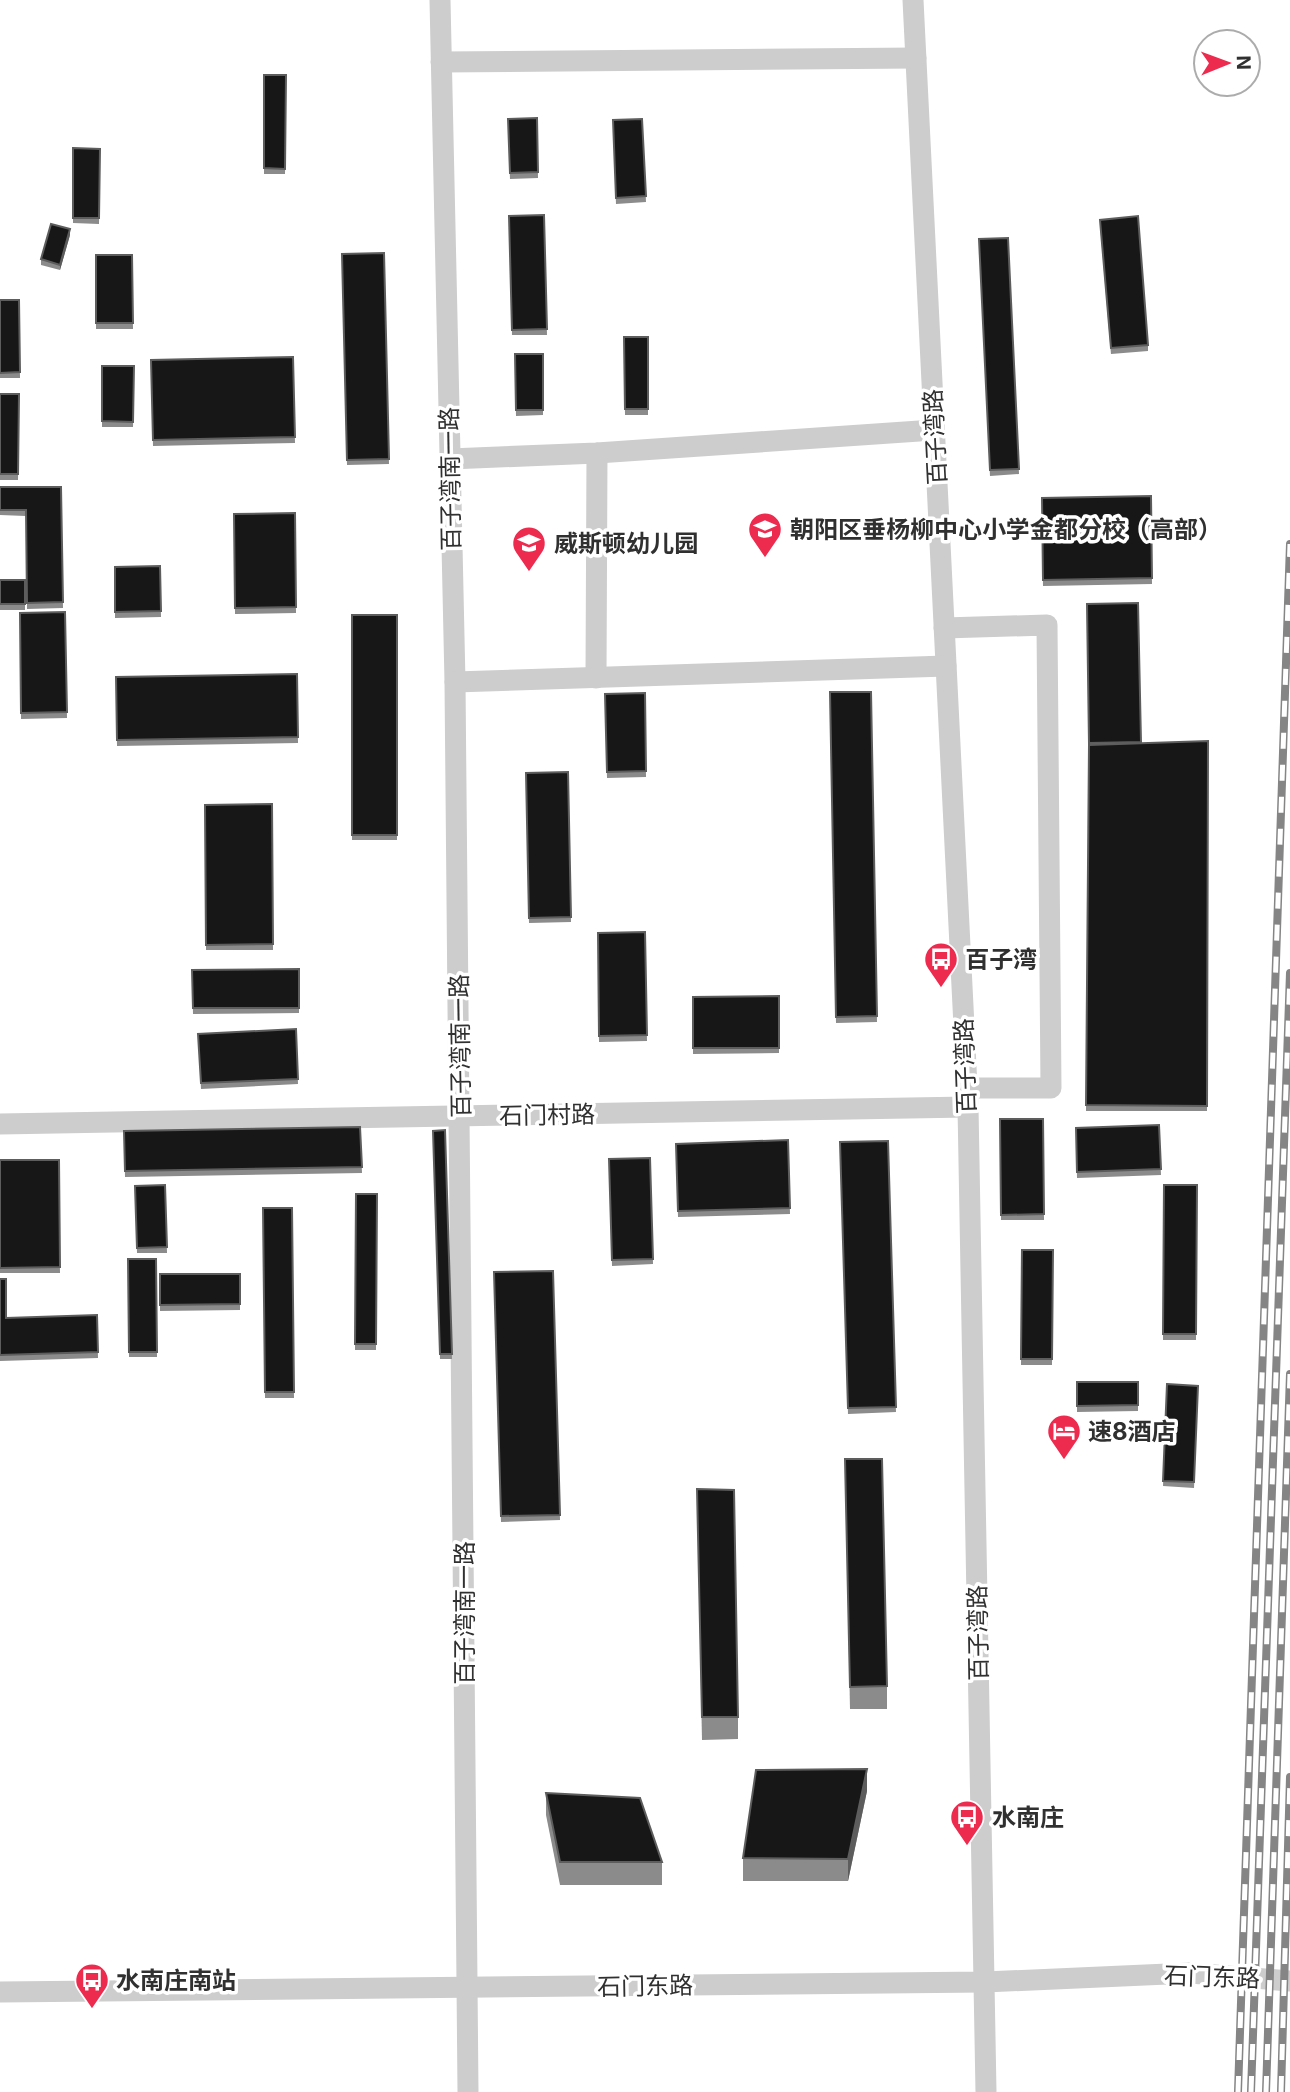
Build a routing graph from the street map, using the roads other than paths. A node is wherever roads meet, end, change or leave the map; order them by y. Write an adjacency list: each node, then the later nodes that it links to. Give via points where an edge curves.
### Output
1 (440, 0): 4 (street, 百子湾南一路)
2 (913, 0): 3 (street, 百子湾路)
3 (916, 58): 4 (street); 5 (street, 百子湾路)
4 (441, 62): 7 (street, 百子湾南一路)
5 (934, 430): 6 (street); 8 (street, 百子湾路)
6 (597, 453): 7 (street); 10 (street)
7 (450, 459): 11 (street, 百子湾南一路)
8 (944, 628): 9 (street, 百子湾路); 12 (street, 石门村路, via 1047,625 1051,1088)
9 (946, 666): 10 (street); 12 (street, 百子湾路)
10 (596, 678): 11 (street)
11 (455, 682): 13 (street, 百子湾南一路)
12 (967, 1097): 13 (street, 石门村路); 16 (street, 百子湾路)
13 (461, 1117): 14 (street, 石门村路); 17 (street, 百子湾南一路)
14 (0, 1124)
15 (1290, 1981): 16 (street, 石门东路, via 1190,1973)
16 (985, 1982): 17 (street, 石门东路); 20 (street, 百子湾路)
17 (467, 1988): 18 (street, 石门东路); 19 (street, 百子湾南一路)
18 (0, 1992)
19 (468, 2092)
20 (986, 2092)

